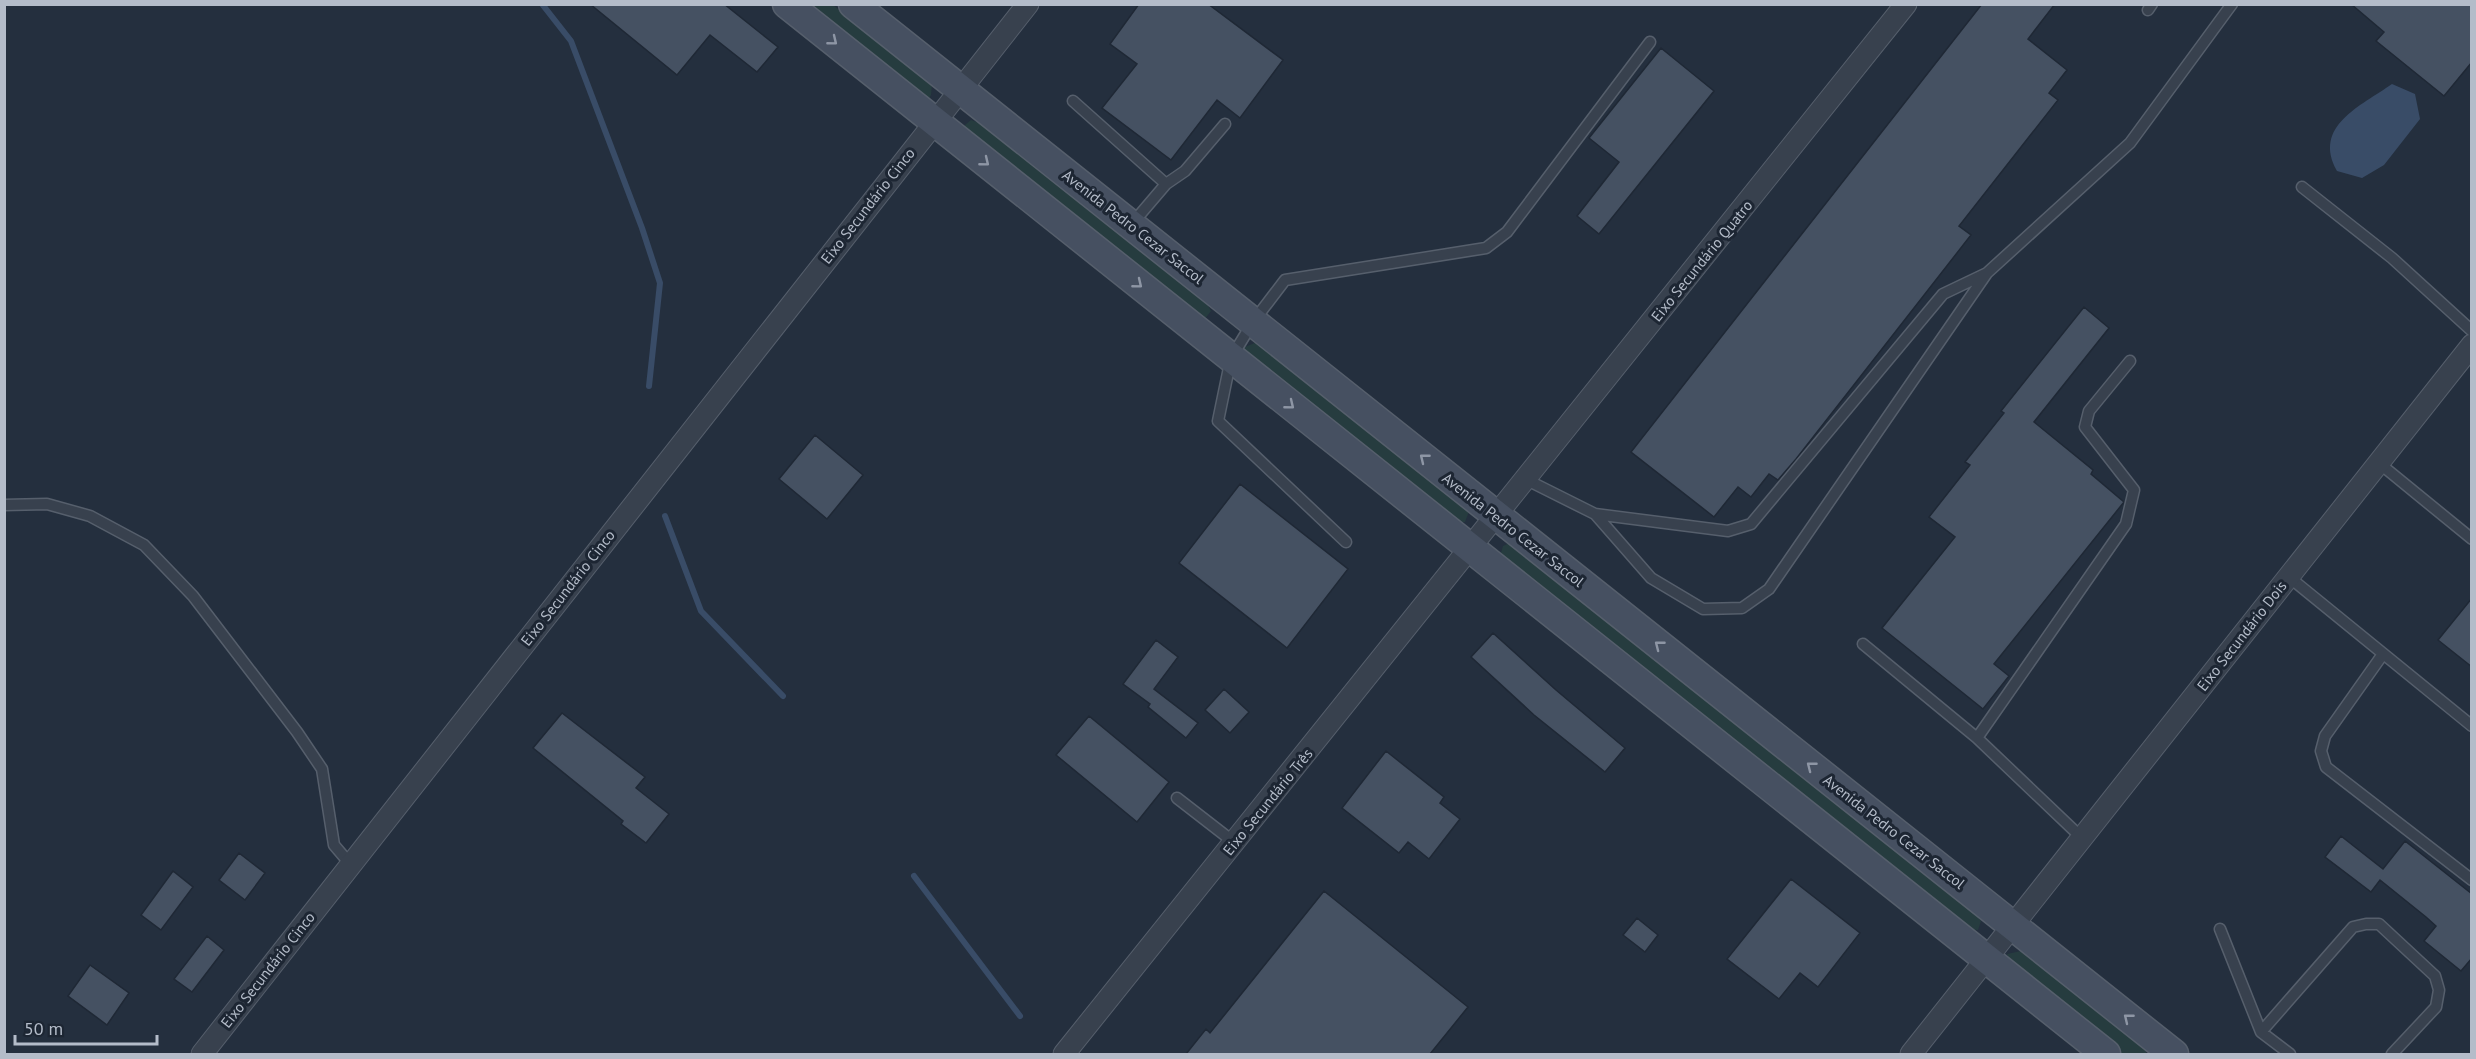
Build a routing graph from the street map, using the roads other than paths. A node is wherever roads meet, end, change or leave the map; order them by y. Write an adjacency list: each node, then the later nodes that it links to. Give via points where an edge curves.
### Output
1 (787, 4): 9 (street, one-way to 9)
2 (853, 4): 7 (street, Avenida Pedro Cezar Saccol)
3 (1028, 4): 7 (street, Eixo Secundário Cinco)
4 (1906, 4): 21 (street, Eixo Secundário Quatro)
5 (2232, 4): 14 (lane, via 2130,143)
6 (1650, 42): 15 (lane, via 1507,232 1486,248 1285,280)
7 (960, 90): 9 (street, Eixo Secundário Cinco); 13 (street, Avenida Pedro Cezar Saccol)
8 (1073, 101): 11 (lane)
9 (934, 122): 18 (street, one-way to 18); 36 (street, Eixo Secundário Cinco)
10 (1225, 124): 11 (lane, via 1185,171)
11 (1166, 184): 13 (lane)
12 (2302, 187): 16 (lane, via 2392,258)
13 (1131, 225): 15 (street, Avenida Pedro Cezar Saccol)
14 (1987, 273): 23 (lane, via 1943,294 1751,524 1728,531); 23 (lane, via 1769,589 1742,608 1703,609 1651,578)
15 (1253, 322): 18 (lane); 24 (street, Avenida Pedro Cezar Saccol, one-way to 15)
16 (2472, 331)
17 (2472, 345): 20 (street, Eixo Secundário Dois)
18 (1231, 358): 26 (lane, via 1218,421); 27 (street, one-way to 27)
19 (2130, 361): 32 (lane, via 2089,411 2085,427 2134,490 2127,524)
20 (2379, 463): 25 (lane); 28 (street, Eixo Secundário Dois)
21 (1527, 480): 23 (lane); 24 (street, Eixo Secundário Quatro)
22 (4, 505): 36 (lane, via 47,504 90,516 144,545 185,588 322,769 334,845)
23 (1595, 514)
24 (1497, 517): 27 (street, Eixo Secundário Três); 38 (street, Avenida Pedro Cezar Saccol, one-way to 24)
25 (2472, 540)
26 (1346, 542)
27 (1471, 549): 35 (street, Eixo Secundário Três); 40 (street)
28 (2289, 577): 30 (lane); 34 (street, Eixo Secundário Dois)
29 (1863, 644): 32 (lane)
30 (2383, 654): 31 (lane); 37 (lane, via 2325,736 2321,751 2326,767)
31 (2472, 726)
32 (1977, 738): 34 (lane)
33 (1177, 798): 35 (lane)
34 (2082, 838): 38 (street, Eixo Secundário Dois)
35 (1235, 843): 43 (street, Eixo Secundário Três)
36 (351, 865): 42 (street, Eixo Secundário Cinco)
37 (2472, 880)
38 (2012, 926): 40 (street, Eixo Secundário Dois); 46 (street, Avenida Pedro Cezar Saccol, one-way to 38)
39 (2220, 929): 41 (lane)
40 (1986, 959): 44 (street, Eixo Secundário Dois); 45 (street)
41 (2261, 1032): 47 (lane); 48 (lane, via 2353,927 2379,924 2436,976 2439,990 2436,1007)
42 (202, 1054)
43 (1064, 1054)
44 (1911, 1054)
45 (2106, 1054)
46 (2174, 1054)
47 (2290, 1054)
48 (2392, 1054)

